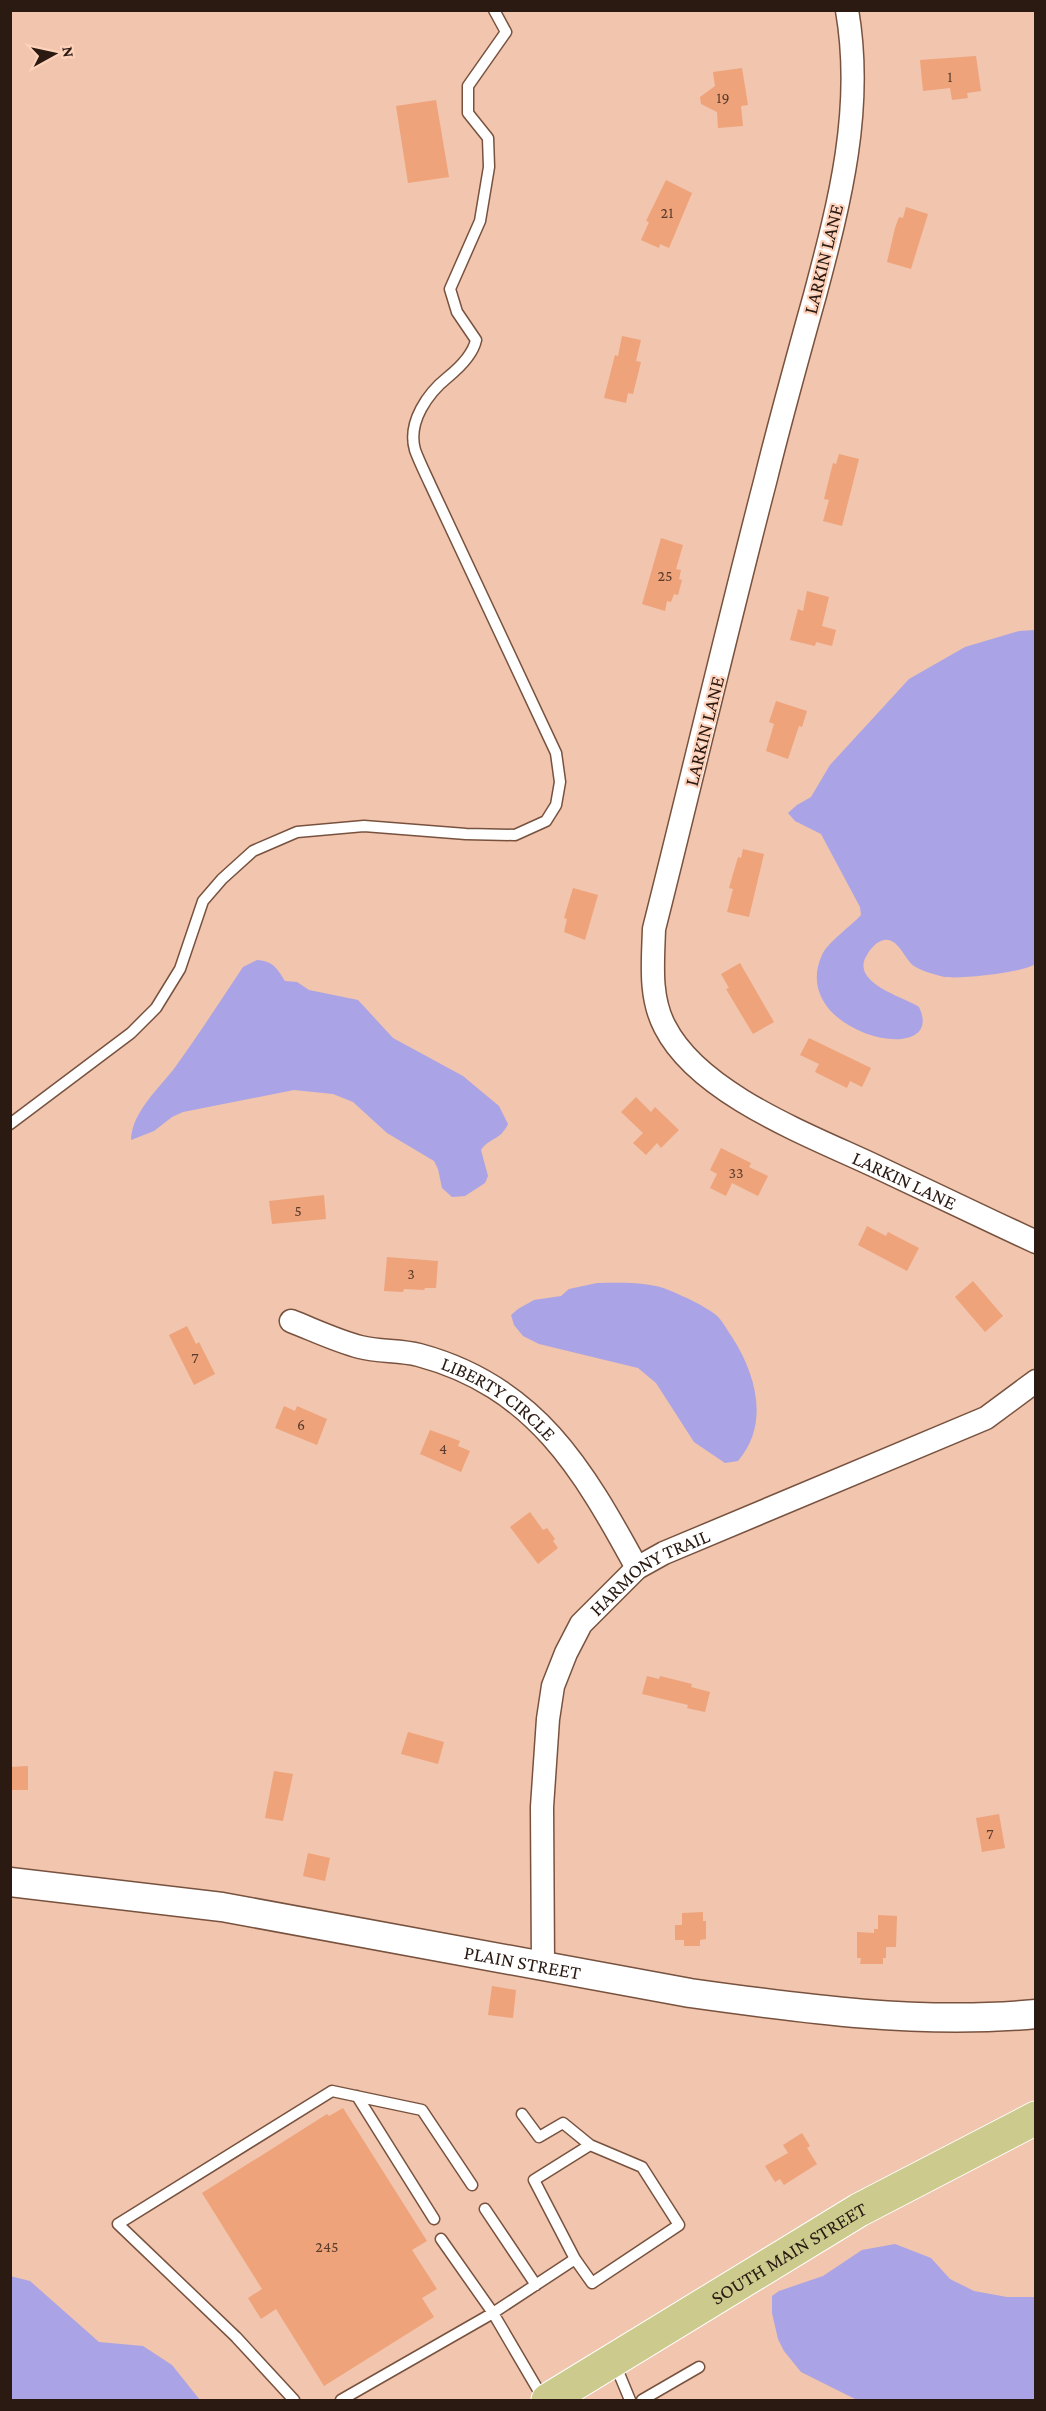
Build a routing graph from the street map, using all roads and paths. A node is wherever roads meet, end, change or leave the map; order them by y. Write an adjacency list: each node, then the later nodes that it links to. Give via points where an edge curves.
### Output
1 (494, 10): 3 (lane, via 506,32 468,86 468,113 488,138 489,167 480,221 450,289 457,312 476,340 458,369 435,388 415,420 414,447 556,753 560,782 556,805 546,821 515,835 364,826 297,832 253,851 203,901 180,969 156,1008 131,1033)
2 (854, 12): 4 (street, LARKIN LANE, via 850,142 828,244 765,479 654,928 654,992 664,1026 680,1052 708,1078 772,1117)
3 (10, 1124)
4 (1035, 1242)
5 (291, 1321): 7 (street, LIBERTY CIRCLE, via 360,1347 417,1354 466,1371 520,1403 554,1437 601,1502)
6 (1035, 1382): 7 (street, HARMONY TRAIL, via 986,1418 709,1533)
7 (637, 1568): 9 (street, HARMONY TRAIL, via 581,1624 554,1686 542,1807)
8 (10, 1882): 9 (street, PLAIN STREET, via 222,1907)
9 (543, 1965): 10 (street, PLAIN STREET, via 690,1993 823,2009 934,2018)
10 (1035, 2014)
11 (357, 2096): 15 (lane, via 422,2110); 17 (lane); 24 (lane, via 332,2091 118,2224 236,2337)
12 (522, 2114): 14 (lane, via 539,2137 563,2123)
13 (1035, 2118): 22 (main road, SOUTH MAIN STREET, via 860,2210)
14 (590, 2145): 19 (lane, via 534,2180); 19 (lane, via 642,2167 679,2225 592,2283)
15 (472, 2185)
16 (484, 2209): 20 (lane)
17 (434, 2219)
18 (441, 2239): 21 (lane)
19 (575, 2259): 20 (lane)
20 (536, 2285): 21 (lane)
21 (493, 2313): 25 (lane); 26 (lane)
22 (613, 2361): 26 (main road, SOUTH MAIN STREET); 27 (lane)
23 (699, 2367): 28 (lane)
24 (294, 2400)
25 (341, 2400)
26 (546, 2400)
27 (630, 2400)
28 (642, 2400)

